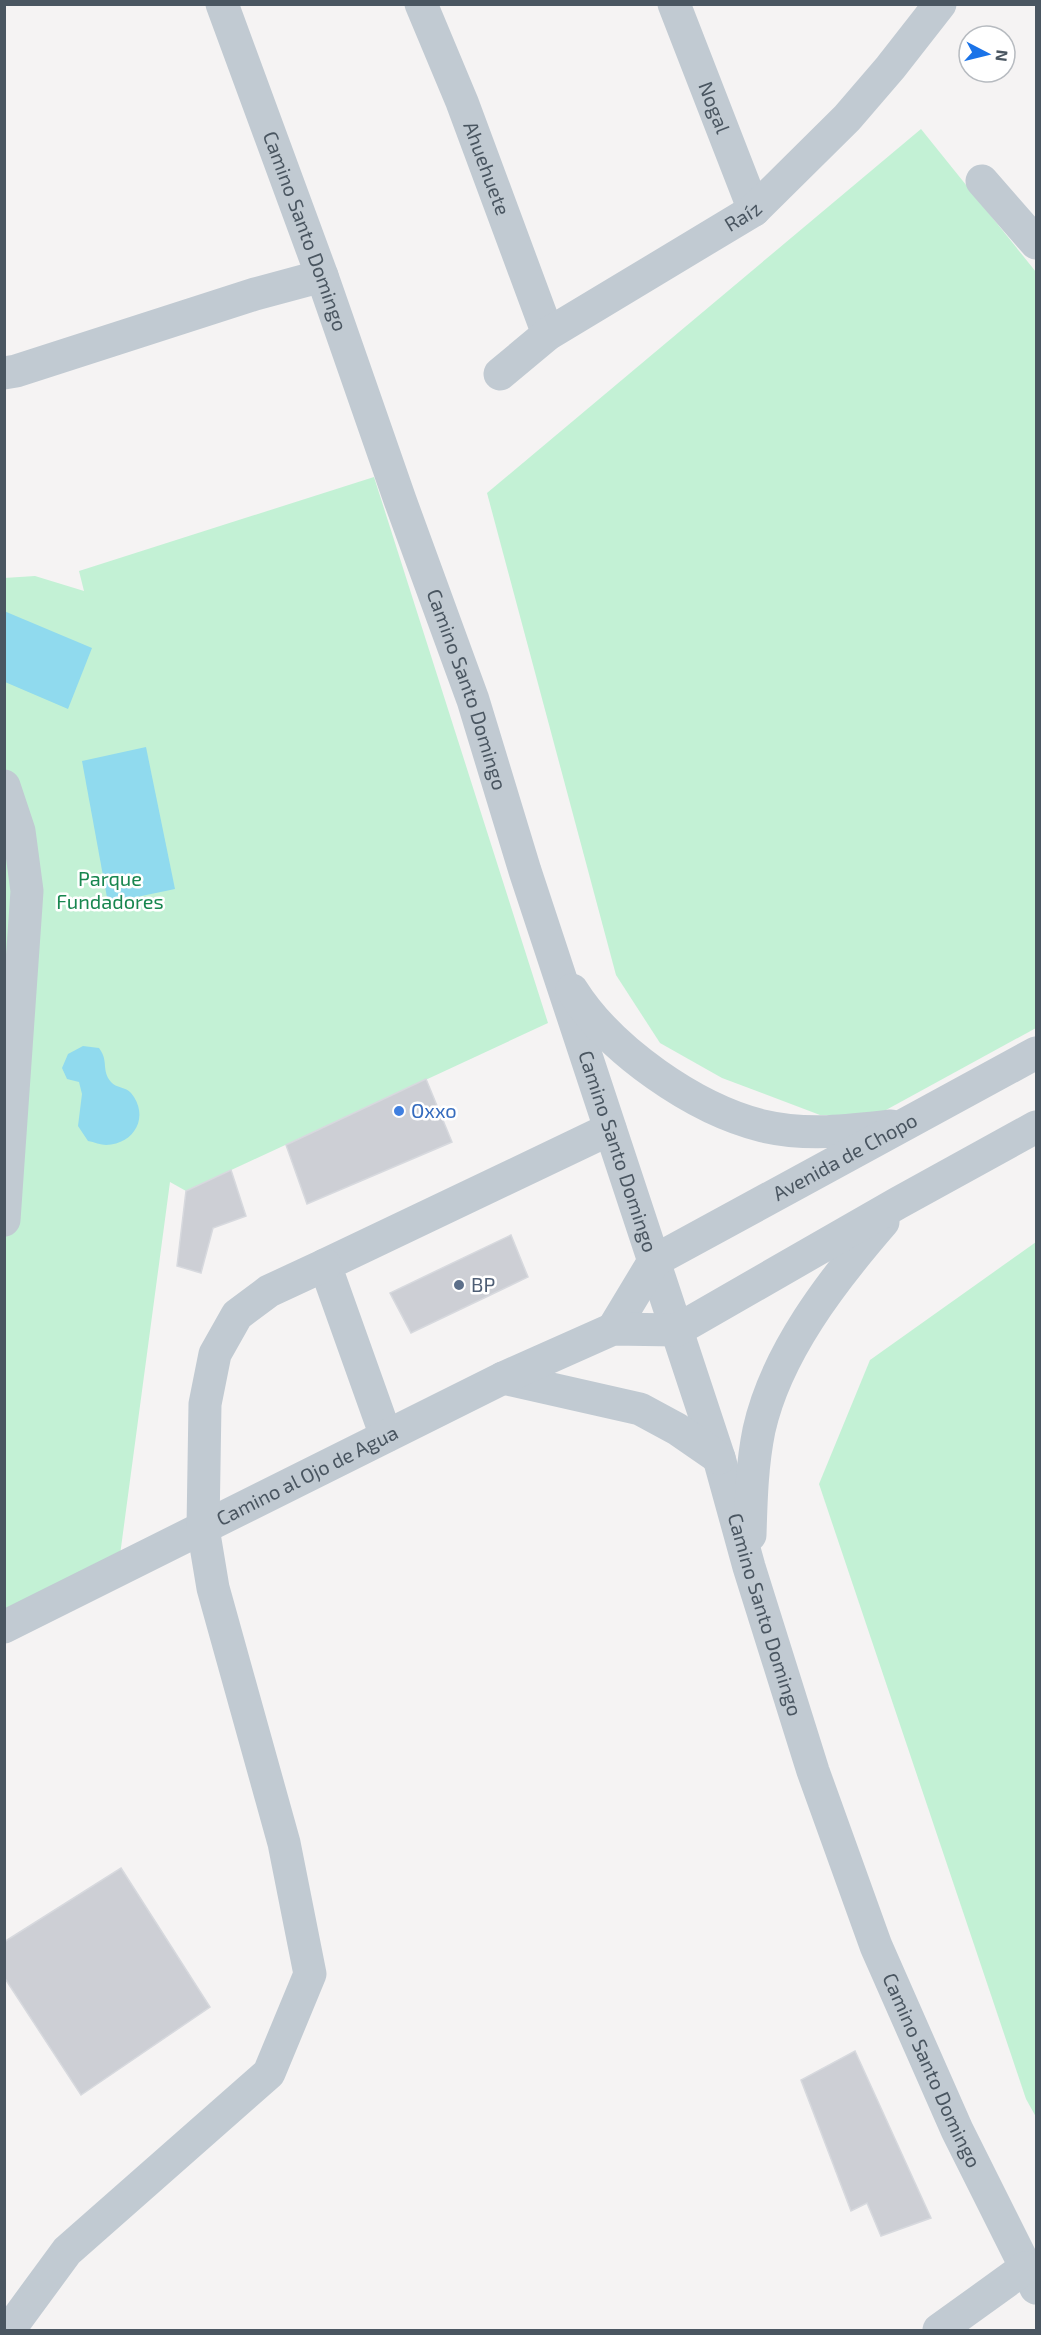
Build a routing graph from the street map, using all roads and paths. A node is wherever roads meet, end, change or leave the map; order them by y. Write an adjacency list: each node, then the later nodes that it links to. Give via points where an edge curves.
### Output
1 (222, 4): 8 (street, Camino Santo Domingo)
2 (421, 4): 9 (street, Ahuehuete, via 462,102)
3 (674, 4): 6 (street, Nogal)
4 (938, 6): 6 (street, Raíz, via 847,118)
5 (982, 181): 7 (street)
6 (754, 210): 9 (street, Raíz)
7 (1036, 243)
8 (322, 276): 10 (street); 13 (street, Camino Santo Domingo, via 473,700)
9 (548, 334): 11 (street, Raíz)
10 (4, 373)
11 (500, 374)
12 (4, 786): 19 (street, via 19,831 27,891)
13 (554, 962): 15 (street, via 580,1002 639,1062 686,1094 725,1113 764,1126 808,1132); 17 (street, Camino Santo Domingo)
14 (1036, 1053): 15 (street, Avenida de Chopo)
15 (908, 1124): 20 (street, Avenida de Chopo)
16 (1036, 1127): 18 (street)
17 (610, 1129): 20 (street, Camino Santo Domingo); 21 (street)
18 (898, 1203): 23 (street); 28 (street, via 846,1264 803,1328 771,1390 759,1430 752,1483)
19 (4, 1220)
20 (654, 1261): 22 (street); 23 (street, Camino Santo Domingo)
21 (325, 1265): 25 (street); 27 (street, via 269,1291 237,1315 215,1354 205,1404)
22 (613, 1329): 23 (street, Camino al Ojo de Agua); 24 (street, Camino al Ojo de Agua)
23 (677, 1330): 26 (street, Camino Santo Domingo)
24 (503, 1378): 25 (street, Camino al Ojo de Agua); 26 (street, via 640,1409)
25 (386, 1436): 27 (street, Camino al Ojo de Agua)
26 (719, 1458): 28 (street, Camino Santo Domingo)
27 (203, 1528): 29 (street, Camino al Ojo de Agua); 31 (street, via 213,1588 284,1843 310,1974 269,2073 67,2251)
28 (749, 1567): 30 (street, Camino Santo Domingo, via 813,1771 876,1946 957,2130)
29 (4, 1627)
30 (1031, 2278): 32 (street)
31 (9, 2331)
32 (939, 2331)

